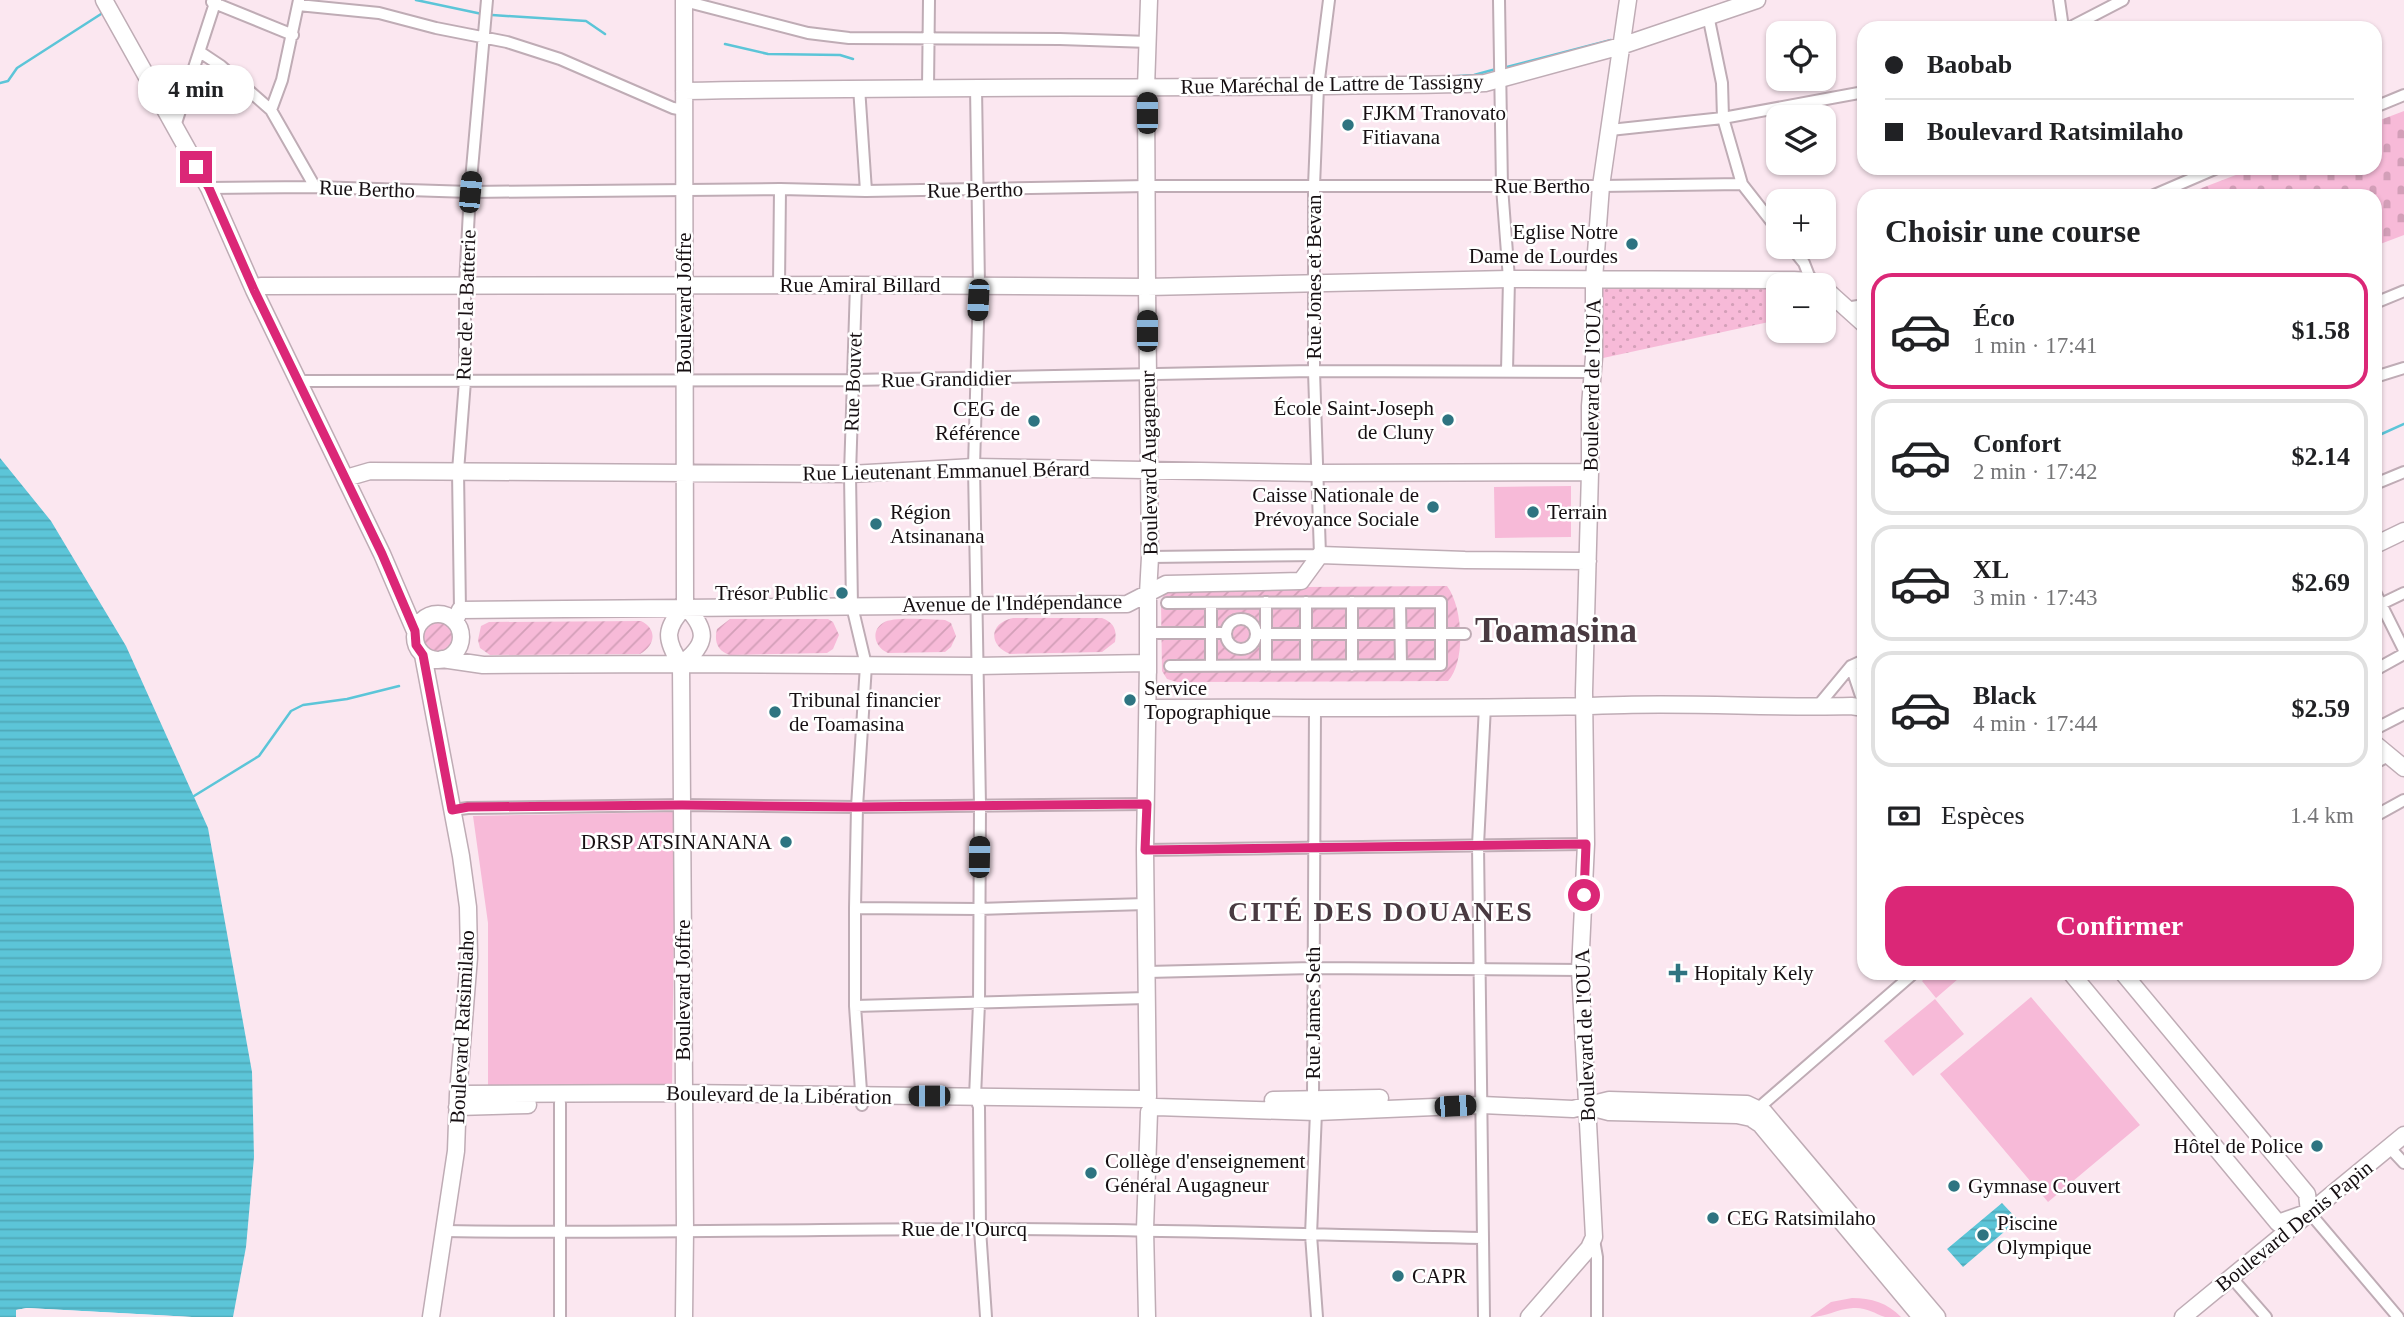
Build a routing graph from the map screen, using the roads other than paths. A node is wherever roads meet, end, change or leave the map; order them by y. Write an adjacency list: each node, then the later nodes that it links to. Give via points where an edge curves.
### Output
1 (104, 0): 36 (street)
2 (487, 0): 18 (street, Rue de la Batterie)
3 (682, 0): 19 (street, via 808,33); 29 (street, Boulevard Joffre)
4 (929, 0): 19 (street)
5 (1149, 0): 20 (street, Boulevard Augagneur)
6 (1329, 0): 25 (street, Rue Jones et Bevan)
7 (1499, 0): 23 (street)
8 (1628, 0): 21 (street, Boulevard de l'OUA)
9 (1757, 0): 14 (street, Rue Maréchal de Lattre de Tassigny)
10 (2059, 0): 15 (street)
11 (2123, 0): 16 (street)
12 (214, 1): 17 (street); 22 (street)
13 (299, 2): 17 (street); 18 (street, via 379,13)
14 (1707, 15): 21 (street, Rue Maréchal de Lattre de Tassigny); 35 (street, via 1722,83)
15 (2062, 21)
16 (2082, 21)
17 (293, 35): 33 (street)
18 (485, 36): 34 (street, via 560,59); 51 (street, Rue de la Batterie)
19 (928, 40): 20 (street); 27 (street)
20 (1149, 42): 28 (street, Boulevard Augagneur)
21 (1621, 46): 23 (street, Rue Maréchal de Lattre de Tassigny); 37 (street, Boulevard de l'OUA)
22 (200, 52): 33 (street); 36 (street, via 177,120)
23 (1499, 78): 25 (street, Rue Maréchal de Lattre de Tassigny, via 1465,84); 43 (street)
24 (976, 87): 27 (street, Rue Maréchal de Lattre de Tassigny); 28 (street, Rue Maréchal de Lattre de Tassigny); 49 (street)
25 (1318, 87): 28 (street, Rue Maréchal de Lattre de Tassigny); 41 (street, Rue Jones et Bevan)
26 (859, 88): 27 (street, Rue Maréchal de Lattre de Tassigny); 29 (street, Rue Maréchal de Lattre de Tassigny); 50 (street)
27 (928, 88)
28 (1146, 88): 40 (street, Boulevard Augagneur)
29 (684, 91): 34 (street, Boulevard Joffre)
30 (1857, 93): 35 (street)
31 (2404, 95): 32 (street)
32 (2382, 104)
33 (271, 110): 42 (street)
34 (684, 110): 48 (street, Boulevard Joffre)
35 (1723, 118): 37 (street); 39 (street)
36 (171, 124): 45 (street)
37 (1610, 130): 44 (street, Boulevard de l'OUA)
38 (2201, 175): 47 (street)
39 (1742, 184): 44 (street, Rue Bertho); 52 (street)
40 (1148, 186): 41 (street, Rue Bertho); 49 (street, Rue Bertho); 62 (street, Boulevard Augagneur)
41 (1314, 186): 43 (street, Rue Bertho); 56 (street, Rue Jones et Bevan)
42 (315, 187): 45 (street, Rue Bertho); 51 (street, Rue Bertho)
43 (1502, 187): 44 (street, Rue Bertho); 53 (street)
44 (1601, 187): 54 (street, Boulevard de l'OUA)
45 (209, 188): 63 (street)
46 (780, 189): 48 (street, Rue Bertho); 50 (street, Rue Bertho); 59 (street)
47 (2168, 189)
48 (684, 190): 51 (street, Rue Bertho); 58 (street, Boulevard Joffre)
49 (979, 190): 50 (street, Rue Bertho); 61 (street)
50 (866, 191)
51 (470, 192): 57 (street, Rue de la Batterie)
52 (1766, 215)
53 (1509, 279): 54 (street, Rue Amiral Billard); 56 (street, Rue Amiral Billard); 72 (street)
54 (1594, 279): 55 (street, Rue Amiral Billard); 73 (street, Boulevard de l'OUA)
55 (1766, 279)
56 (1315, 283): 62 (street, Rue Amiral Billard); 71 (street, Rue Jones et Bevan)
57 (465, 285): 58 (street, Rue Amiral Billard); 63 (street, Rue Amiral Billard, via 261,286); 78 (street, Rue de la Batterie)
58 (684, 285): 59 (street, Rue Amiral Billard); 79 (street, Boulevard Joffre)
59 (779, 285): 60 (street, Rue Amiral Billard)
60 (856, 285): 61 (street, Rue Amiral Billard); 77 (street, Rue Bouvet)
61 (979, 286): 62 (street, Rue Amiral Billard); 76 (street)
62 (1147, 287): 74 (street, Boulevard Augagneur)
63 (254, 290): 80 (street)
64 (2404, 290): 66 (street)
65 (1836, 300): 68 (street)
66 (2382, 300)
67 (1857, 306): 68 (street)
68 (1846, 308): 69 (street)
69 (1857, 318)
70 (2404, 368): 75 (street)
71 (1314, 371): 72 (street, Rue Grandidier); 74 (street, Rue Grandidier); 86 (street, Rue Jones et Bevan)
72 (1507, 371): 73 (street, Rue Grandidier)
73 (1592, 372): 85 (street, Boulevard de l'OUA)
74 (1147, 375): 76 (street, Rue Grandidier); 82 (street, Boulevard Augagneur)
75 (2382, 375)
76 (976, 378): 77 (street, Rue Grandidier); 81 (street)
77 (853, 380): 79 (street, Rue Grandidier); 88 (street, Rue Bouvet)
78 (465, 381): 79 (street, Rue Grandidier); 80 (street, Rue Grandidier); 83 (street, Rue de la Batterie)
79 (684, 381): 87 (street, Boulevard Joffre)
80 (300, 383): 89 (street)
81 (974, 467): 82 (street, Rue Lieutenant Emmanuel Bérard); 88 (street, Rue Lieutenant Emmanuel Bérard); 105 (street)
82 (1150, 469): 86 (street, Rue Lieutenant Emmanuel Bérard); 94 (street, Boulevard Augagneur)
83 (458, 471): 87 (street, Rue Lieutenant Emmanuel Bérard); 89 (street, Rue Lieutenant Emmanuel Bérard, via 370,471); 109 (street, Rue de la Batterie)
84 (2404, 471): 90 (street)
85 (1590, 472): 86 (street, Rue Lieutenant Emmanuel Bérard); 95 (street, Boulevard de l'OUA)
86 (1318, 473): 93 (street, Rue Jones et Bevan)
87 (684, 474): 88 (street, Rue Lieutenant Emmanuel Bérard); 106 (street, Boulevard Joffre)
88 (850, 474): 107 (street, Rue Bouvet)
89 (346, 478): 110 (street)
90 (2382, 481)
91 (2404, 531): 92 (street)
92 (2382, 542)
93 (1320, 555): 94 (street); 95 (street); 97 (street, Avenue de l'Indépendance, via 1301,581 1166,584)
94 (1150, 557): 97 (street, Boulevard Augagneur)
95 (1588, 561): 142 (street, Boulevard de l'OUA)
96 (2404, 593): 104 (street)
97 (1148, 594): 105 (street, Avenue de l'Indépendance, via 1127,604); 111 (street, Boulevard Augagneur)
98 (1266, 602): 99 (street); 103 (street); 114 (street)
99 (1306, 602): 100 (street); 115 (street)
100 (1352, 602): 101 (street); 116 (street)
101 (1400, 602): 117 (street); 118 (street, via 1441,602)
102 (1167, 603): 103 (street)
103 (1211, 603): 112 (street)
104 (2382, 603)
105 (975, 604): 107 (street, Avenue de l'Indépendance); 126 (street)
106 (685, 606): 107 (street, Avenue de l'Indépendance); 109 (street, Avenue de l'Indépendance); 124 (street, via 672,621 668,636); 124 (street, via 699,621 702,636 698,651)
107 (852, 606): 125 (street, Rue Bouvet)
108 (2382, 612): 120 (street)
109 (458, 615): 110 (street, via 435,614 423,619); 122 (street, via 459,648)
110 (415, 631): 121 (street)
111 (1148, 633): 112 (street); 135 (street, Boulevard Augagneur)
112 (1211, 633): 113 (street); 128 (street)
113 (1225, 633): 114 (street, via 1229,624 1244,619); 114 (street, via 1229,645 1240,650 1250,647)
114 (1261, 634): 115 (street); 129 (street)
115 (1306, 634): 116 (street); 130 (street)
116 (1352, 634): 117 (street); 131 (street)
117 (1401, 634): 118 (street); 132 (street)
118 (1441, 634): 119 (street); 132 (street, via 1441,666)
119 (1465, 634)
120 (2404, 652): 134 (street)
121 (423, 655): 122 (street); 152 (street, Boulevard Ratsimilaho)
122 (442, 659): 124 (street, via 483,665)
123 (1857, 663): 133 (street)
124 (681, 664): 125 (street); 149 (street, Boulevard Joffre)
125 (866, 665): 126 (street); 151 (street, Rue Bouvet)
126 (976, 666): 135 (street); 150 (street)
127 (1170, 666): 128 (street)
128 (1211, 666): 129 (street)
129 (1266, 666): 130 (street)
130 (1306, 666): 131 (street)
131 (1352, 666): 132 (street)
132 (1401, 666)
133 (1850, 666): 136 (street); 139 (street)
134 (2382, 666)
135 (1148, 669): 140 (street, Boulevard Augagneur)
136 (1857, 686)
137 (1485, 706): 141 (street); 142 (street); 155 (street)
138 (1857, 706): 139 (street)
139 (1817, 707): 142 (street)
140 (1148, 708): 141 (street); 148 (street, Boulevard Augagneur)
141 (1315, 708): 156 (street, Rue James Seth)
142 (1584, 708): 154 (street, Boulevard de l'OUA)
143 (2404, 713): 144 (street)
144 (2382, 725)
145 (2382, 759): 146 (street)
146 (2404, 768)
147 (2404, 800): 153 (street)
148 (1147, 804): 150 (street); 157 (street, Boulevard Augagneur)
149 (682, 805): 151 (street); 152 (street); 171 (street, Boulevard Joffre)
150 (979, 805): 151 (street); 160 (street)
151 (856, 807): 159 (street, Rue Bouvet)
152 (452, 810): 174 (street, Boulevard Ratsimilaho, via 468,908 469,957)
153 (2382, 812)
154 (1586, 844): 155 (street); 163 (street, Boulevard de l'OUA)
155 (1478, 845): 156 (street); 162 (street)
156 (1314, 846): 157 (street); 161 (street, Rue James Seth)
157 (1145, 850): 158 (street, Boulevard Augagneur)
158 (1146, 904): 160 (street); 164 (street, Boulevard Augagneur)
159 (855, 908): 160 (street); 170 (street, Rue Bouvet)
160 (978, 909): 169 (street)
161 (1313, 968): 162 (street); 164 (street); 178 (street, Rue James Seth)
162 (1480, 968): 163 (street); 173 (street)
163 (1580, 970): 179 (street, Boulevard de l'OUA)
164 (1147, 972): 168 (street, Boulevard Augagneur)
165 (1906, 980): 180 (street)
166 (2077, 980): 184 (street, via 2278,1223)
167 (2129, 980): 184 (street, via 2307,1194)
168 (1147, 998): 169 (street); 177 (street, Boulevard Augagneur)
169 (979, 1003): 170 (street); 175 (street)
170 (855, 1006): 172 (street, Rue Bouvet)
171 (683, 1098): 172 (street, Boulevard de la Libération); 174 (street, Boulevard de la Libération); 176 (street, Boulevard de la Libération); 186 (street, Boulevard Joffre)
172 (862, 1100): 175 (street, Boulevard de la Libération)
173 (1482, 1100): 178 (street, Boulevard de la Libération); 179 (street, Boulevard de la Libération, via 1572,1100); 192 (street)
174 (457, 1101): 176 (street, Boulevard de la Libération); 188 (street, Boulevard Ratsimilaho, via 456,1151)
175 (977, 1102): 177 (street, Boulevard de la Libération); 185 (street)
176 (561, 1103): 189 (street)
177 (1149, 1103): 178 (street, Boulevard de la Libération); 187 (street, Boulevard Augagneur)
178 (1315, 1106): 190 (street, Rue James Seth)
179 (1586, 1106): 180 (street, Boulevard de la Libération, via 1609,1112); 191 (street, Boulevard de l'OUA)
180 (1754, 1113): 203 (street); 204 (street, via 1764,1112)
181 (2404, 1135): 182 (street, Boulevard Denis Papin)
182 (2390, 1148): 183 (street); 184 (street, Boulevard Denis Papin)
183 (2404, 1163)
184 (2309, 1212): 193 (street, Boulevard Denis Papin); 207 (street)
185 (980, 1229): 186 (street, Rue de l'Ourcq); 187 (street, Rue de l'Ourcq); 197 (street)
186 (685, 1230): 189 (street, Rue de l'Ourcq); 196 (street, Boulevard Joffre)
187 (1145, 1230): 190 (street, Rue de l'Ourcq); 198 (street, Boulevard Augagneur)
188 (444, 1231): 189 (street, Rue de l'Ourcq); 194 (street, Boulevard Ratsimilaho)
189 (561, 1233): 195 (street)
190 (1311, 1235): 192 (street, Rue de l'Ourcq); 199 (street, Rue James Seth)
191 (1594, 1237): 201 (street); 202 (street, Boulevard de l'OUA)
192 (1483, 1238): 200 (street)
193 (2231, 1277): 205 (street, Boulevard Denis Papin); 206 (street)
194 (431, 1317)
195 (560, 1317)
196 (684, 1317)
197 (986, 1317)
198 (1147, 1317)
199 (1317, 1317)
200 (1484, 1317)
201 (1529, 1317)
202 (1597, 1317)
203 (1921, 1317)
204 (1937, 1317)
205 (2183, 1317)
206 (2266, 1317)
207 (2398, 1317)

